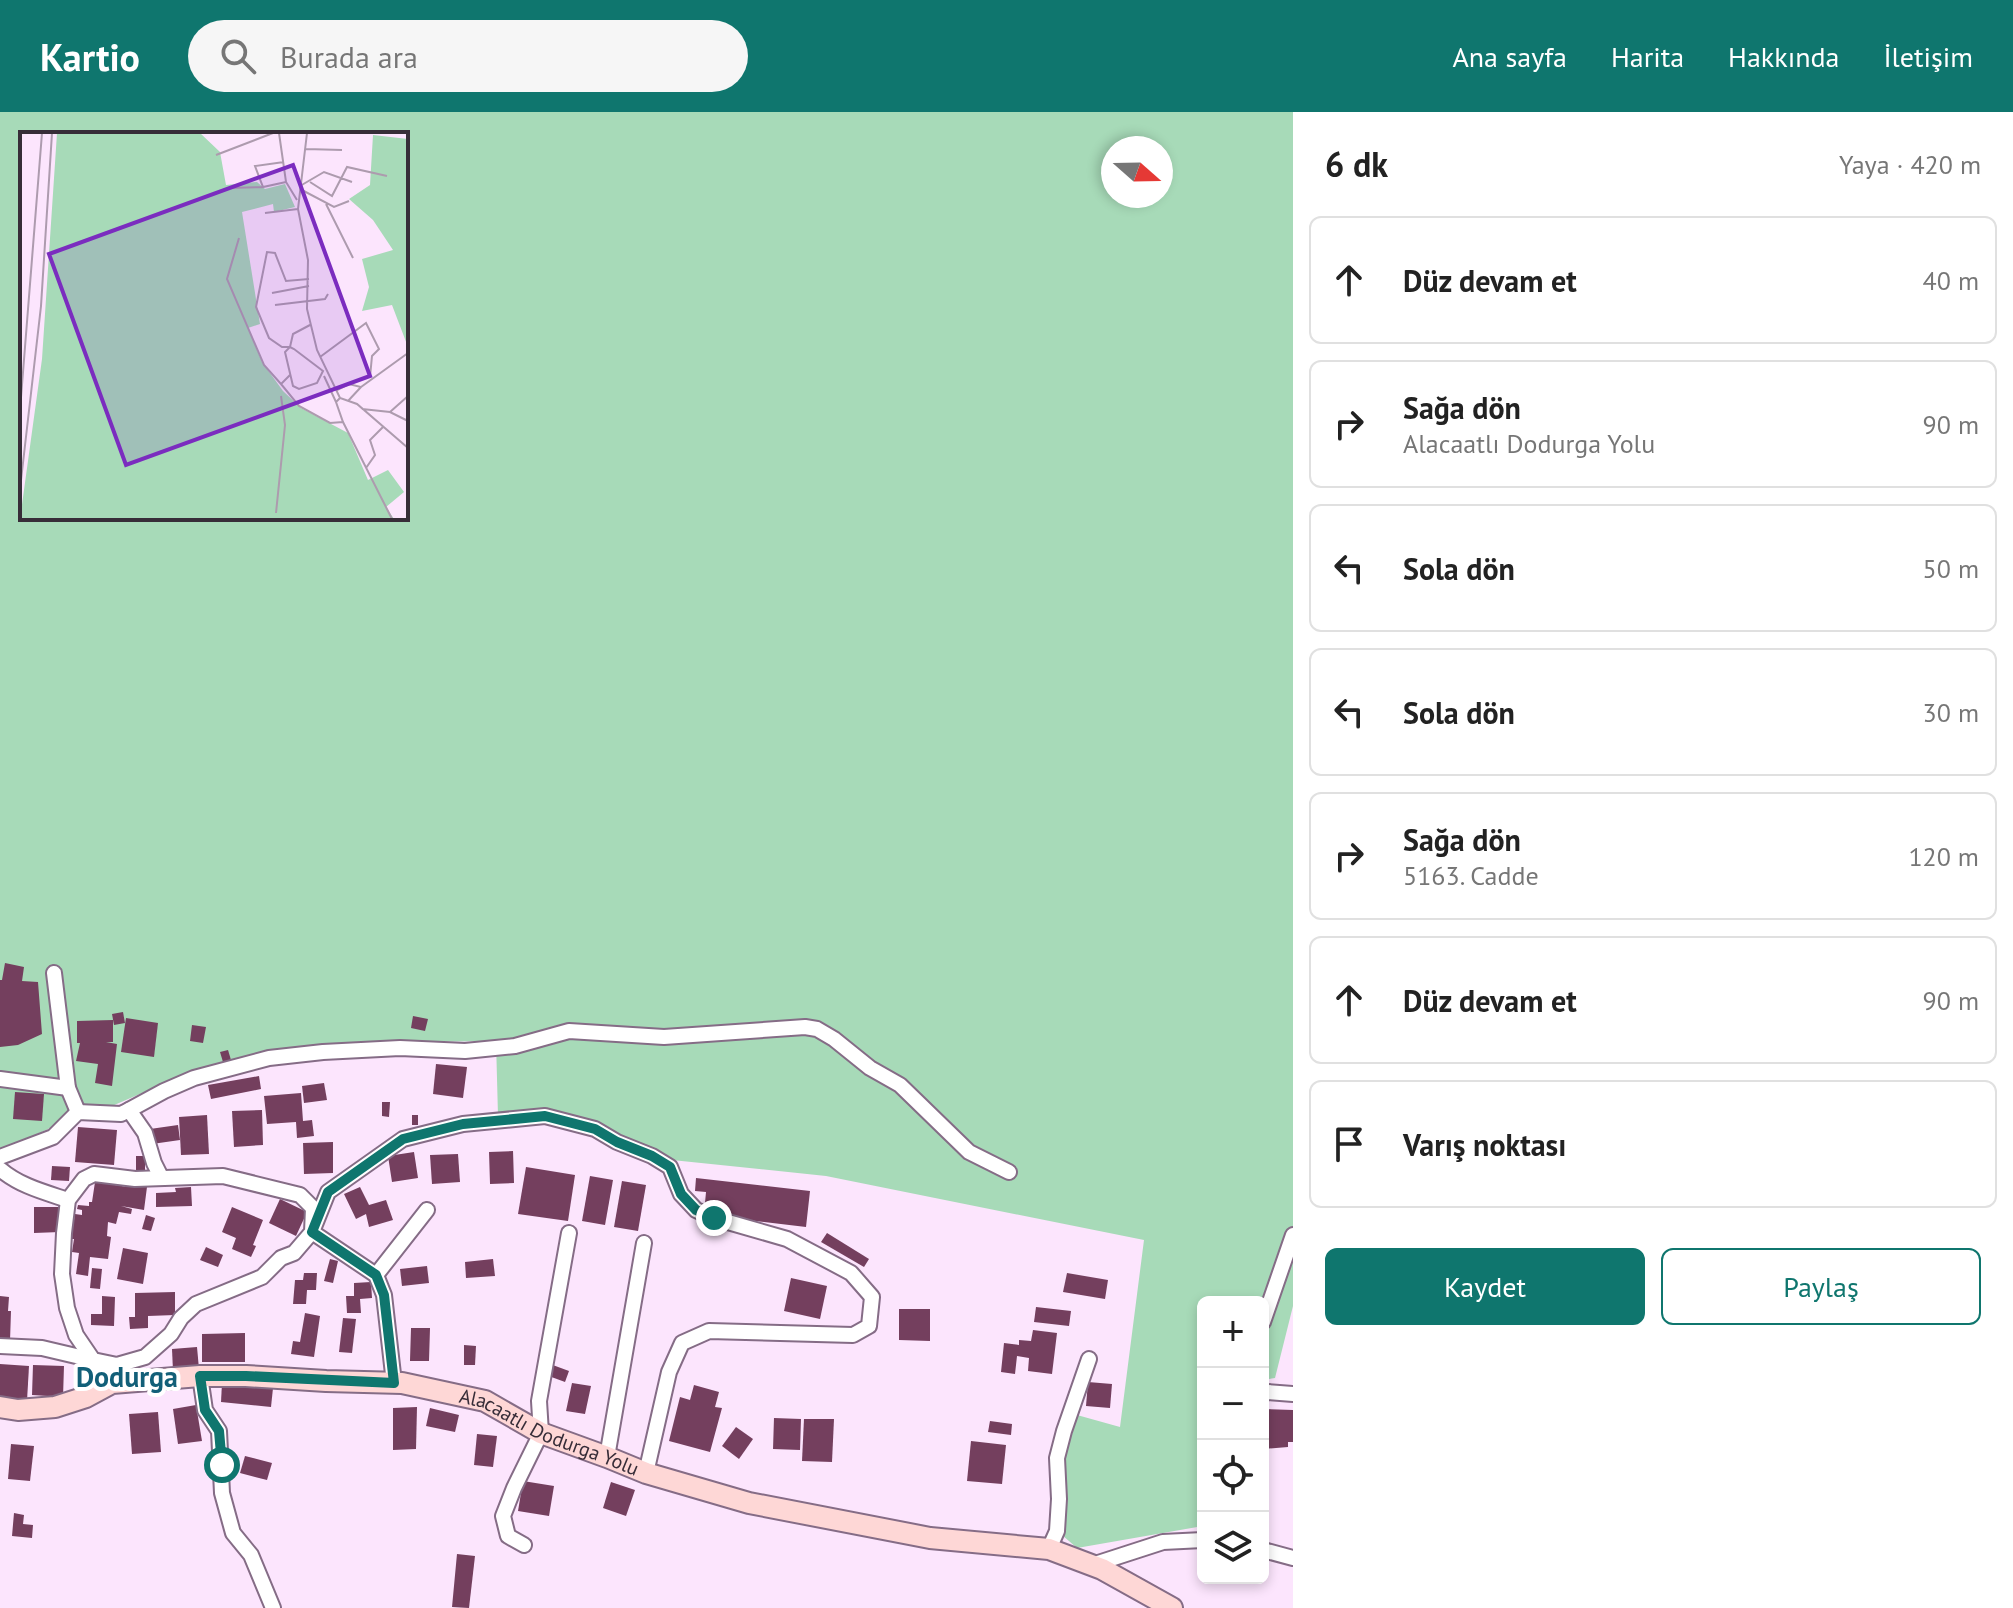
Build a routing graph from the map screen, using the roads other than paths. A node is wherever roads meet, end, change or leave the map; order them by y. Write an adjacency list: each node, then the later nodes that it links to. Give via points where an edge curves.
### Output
1 (54, 973): 3 (street)
2 (0, 1079): 3 (street)
3 (68, 1088): 5 (street)
4 (129, 1110): 5 (street); 8 (street, via 194,1078 269,1058 400,1048 465,1051 515,1046 569,1031 664,1037 805,1027 834,1039 900,1085 969,1152); 9 (street, via 145,1133)
5 (78, 1112): 6 (street, via 53,1137)
6 (0, 1157)
7 (0, 1169): 10 (street, via 33,1189)
8 (1009, 1172)
9 (161, 1177): 10 (street, via 94,1174); 12 (street, via 223,1176 300,1195 313,1208)
10 (68, 1200): 20 (street, via 62,1274 67,1308 76,1335)
11 (427, 1210): 16 (street)
12 (312, 1232): 16 (street); 20 (street, via 262,1277 196,1304 145,1357 117,1365); 29 (street, via 328,1192 403,1139 463,1124 545,1116 595,1129 652,1156 670,1167 681,1194 696,1210 787,1239 851,1273 872,1297 869,1326 853,1335 709,1331 682,1343 669,1372)
13 (569, 1233): 27 (street, via 539,1401)
14 (1293, 1235): 17 (street)
15 (644, 1243): 28 (street)
16 (376, 1275): 23 (street, via 384,1295)
17 (1269, 1305)
18 (0, 1346): 20 (street, via 42,1348)
19 (1089, 1359): 32 (street, via 1057,1458 1057,1531)
20 (93, 1360): 22 (street)
21 (200, 1376): 22 (street, Alacaatlı Dodurga Yolu); 23 (street, Alacaatlı Dodurga Yolu); 37 (street, via 205,1410 219,1431 222,1493 233,1533 251,1555)
22 (112, 1383): 26 (street, Alacaatlı Dodurga Yolu, via 55,1407)
23 (394, 1383): 27 (street, Alacaatlı Dodurga Yolu, via 485,1401)
24 (1269, 1392): 25 (street)
25 (1293, 1394)
26 (0, 1407)
27 (541, 1433): 28 (street, Alacaatlı Dodurga Yolu); 31 (street, via 503,1516 508,1536)
28 (607, 1457): 29 (street, Alacaatlı Dodurga Yolu)
29 (646, 1473): 32 (street, Alacaatlı Dodurga Yolu, via 749,1503 915,1535)
30 (1197, 1540): 35 (street, via 1163,1542)
31 (524, 1545)
32 (1049, 1549): 35 (street, Alacaatlı Dodurga Yolu)
33 (1269, 1552): 34 (street)
34 (1293, 1558)
35 (1092, 1565): 36 (street, Alacaatlı Dodurga Yolu)
36 (1160, 1606)
37 (273, 1608)

